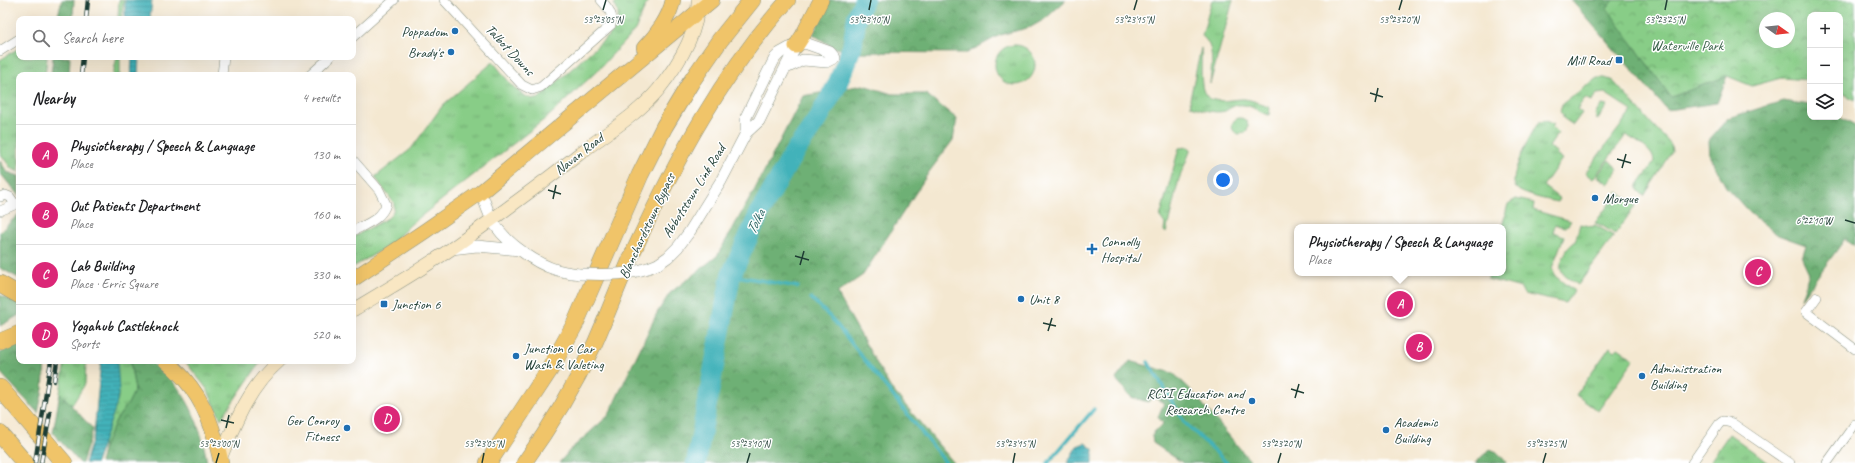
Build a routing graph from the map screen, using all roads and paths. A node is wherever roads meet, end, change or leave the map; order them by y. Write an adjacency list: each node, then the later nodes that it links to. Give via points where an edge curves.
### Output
1 (394, 0): 10 (street)
2 (444, 0): 3 (street, Talbot Downs, via 522,85 532,90 541,87 611,25 610,10)
3 (601, 0)
4 (673, 0): 19 (highway, via 669,13 650,42)
5 (712, 0): 9 (highway)
6 (752, 0): 47 (highway, via 720,40 664,127 640,175 575,324 550,369)
7 (788, 0): 48 (highway, Blanchardstown Bypass, via 718,91 645,227 572,388 542,439)
8 (821, 0): 12 (highway)
9 (698, 5): 19 (highway); 27 (main road, Navan Road, via 694,28 685,48 657,91 634,112 531,192)
10 (356, 34)
11 (16, 41): 13 (street)
12 (796, 46): 16 (street, Abbotstown Link Road); 16 (street, via 805,44 830,52 835,58 827,62 803,60); 20 (street, Abbotstown Link Road, via 775,58 746,117)
13 (0, 51)
14 (224, 60): 17 (street)
15 (327, 60): 18 (street)
16 (786, 68): 20 (street, Abbotstown Link Road, via 758,121)
17 (222, 72)
18 (313, 72)
19 (591, 101): 22 (highway)
20 (746, 133): 30 (street, Abbotstown Link Road, bridge, via 721,181 690,231 678,247 658,264 632,273 579,274 557,270)
21 (356, 163): 28 (street, via 379,190 386,204 385,211 379,217)
22 (480, 192): 27 (street, Abbotstown Link Road); 31 (highway)
23 (0, 197): 24 (street, via 10,196)
24 (16, 202)
25 (16, 203): 26 (street)
26 (0, 211)
27 (492, 219): 29 (main road, Navan Road); 30 (street, Abbotstown Link Road)
28 (356, 229)
29 (450, 250): 30 (street, via 477,246); 35 (main road, Navan Road)
30 (520, 250)
31 (356, 277)
32 (0, 284): 33 (highway)
33 (16, 293)
34 (1817, 297): 38 (street, via 1806,312)
35 (356, 308)
36 (16, 334): 37 (highway)
37 (0, 341)
38 (1855, 349)
39 (170, 364): 44 (highway, via 181,373 207,413)
40 (276, 364): 44 (main road, via 244,405)
41 (0, 388): 46 (highway)
42 (1855, 424): 51 (street)
43 (0, 434): 45 (highway)
44 (220, 461)
45 (26, 463)
46 (64, 463)
47 (488, 463)
48 (524, 463)
49 (1692, 463): 50 (street, via 1719,424 1728,421)
50 (1790, 463)
51 (1827, 463)

